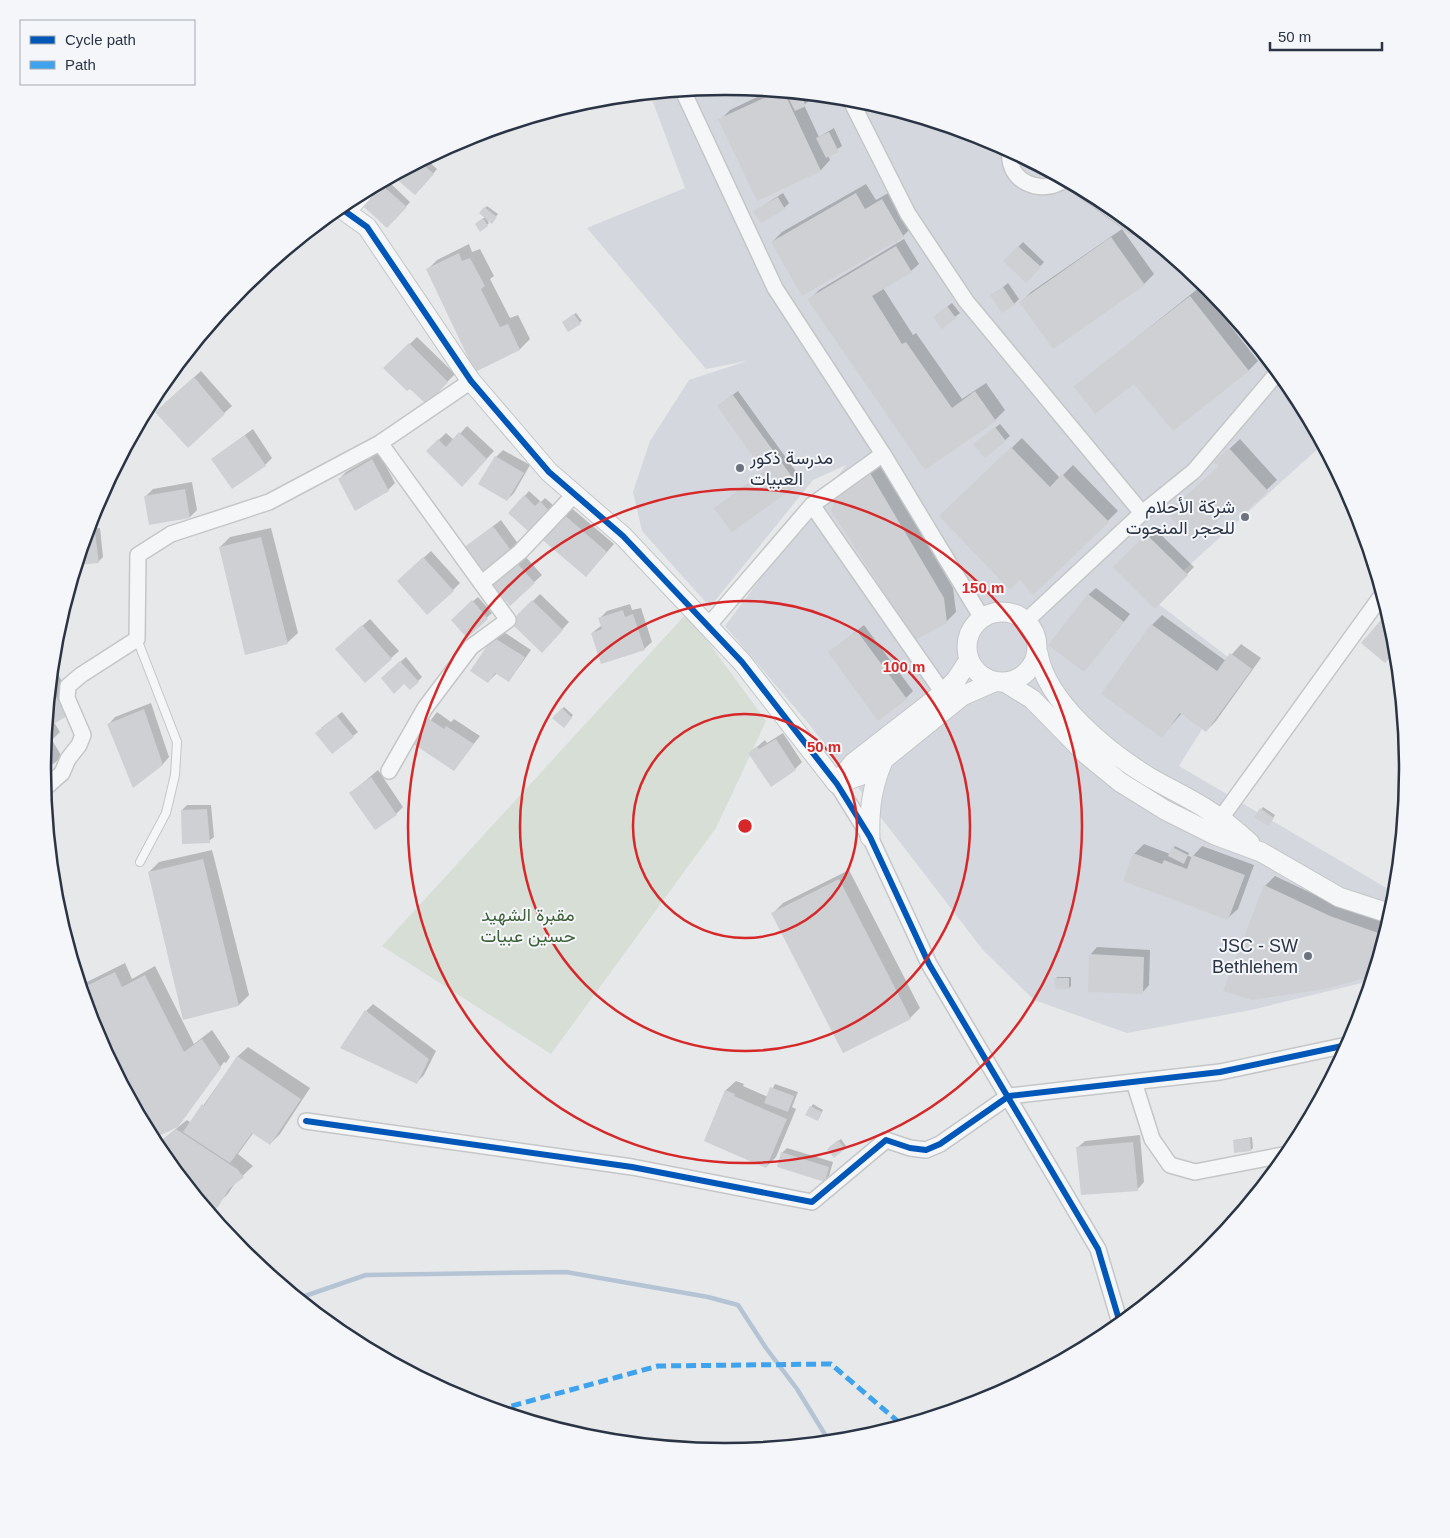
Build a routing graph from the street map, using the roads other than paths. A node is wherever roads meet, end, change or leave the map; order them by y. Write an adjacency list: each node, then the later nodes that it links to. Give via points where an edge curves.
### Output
1 (686, 97): 9 (street, via 775,288)
2 (854, 108): 12 (street, via 908,214 966,301)
3 (1011, 160): 4 (street, via 1017,176 1026,183 1047,188)
4 (1057, 183)
5 (347, 212): 7 (street, via 367,227)
6 (1273, 378): 12 (street, via 1194,471)
7 (471, 381): 8 (street); 10 (street, via 549,472)
8 (380, 443): 13 (street); 18 (street, via 269,502 171,534 138,555)
9 (882, 454): 11 (street); 15 (street)
10 (575, 494): 13 (street, via 520,552); 17 (street, via 623,536)
11 (812, 505): 17 (street); 22 (street)
12 (1142, 513): 16 (street)
13 (482, 582): 24 (street, via 508,620 471,647 424,708)
14 (1377, 601): 27 (street)
15 (982, 618): 16 (street, via 1004,612 1016,614); 20 (street, via 968,637)
16 (1026, 621): 19 (street, via 1033,630)
17 (708, 626): 26 (street, via 742,662)
18 (138, 639): 25 (street, via 68,686 67,698 83,734 62,773); 30 (lane, via 177,742 175,775 166,813)
19 (1038, 652): 21 (street, via 1027,673 1017,680); 27 (street, via 1043,674 1056,694 1101,741 1147,776)
20 (969, 660): 21 (street, via 983,678); 22 (street)
21 (1000, 682): 23 (street, via 962,696); 29 (street, via 1032,699 1087,755 1120,782 1214,835)
22 (943, 693): 26 (street, via 853,763)
23 (883, 760): 26 (street, via 867,773); 28 (street, via 869,807)
24 (389, 771)
25 (52, 782)
26 (837, 784): 28 (street)
27 (1221, 818): 29 (street)
28 (870, 838): 34 (street, via 929,964)
29 (1261, 852): 31 (street, via 1339,896)
30 (140, 862)
31 (1383, 911)
32 (1338, 1047): 33 (street, via 1220,1072)
33 (1134, 1082): 34 (street); 36 (street, via 1152,1139 1170,1165 1195,1172)
34 (1009, 1096): 35 (street, via 940,1144 926,1150 886,1140 812,1202 632,1167); 37 (street, via 1098,1249)
35 (306, 1121)
36 (1276, 1156)
37 (1118, 1316)

